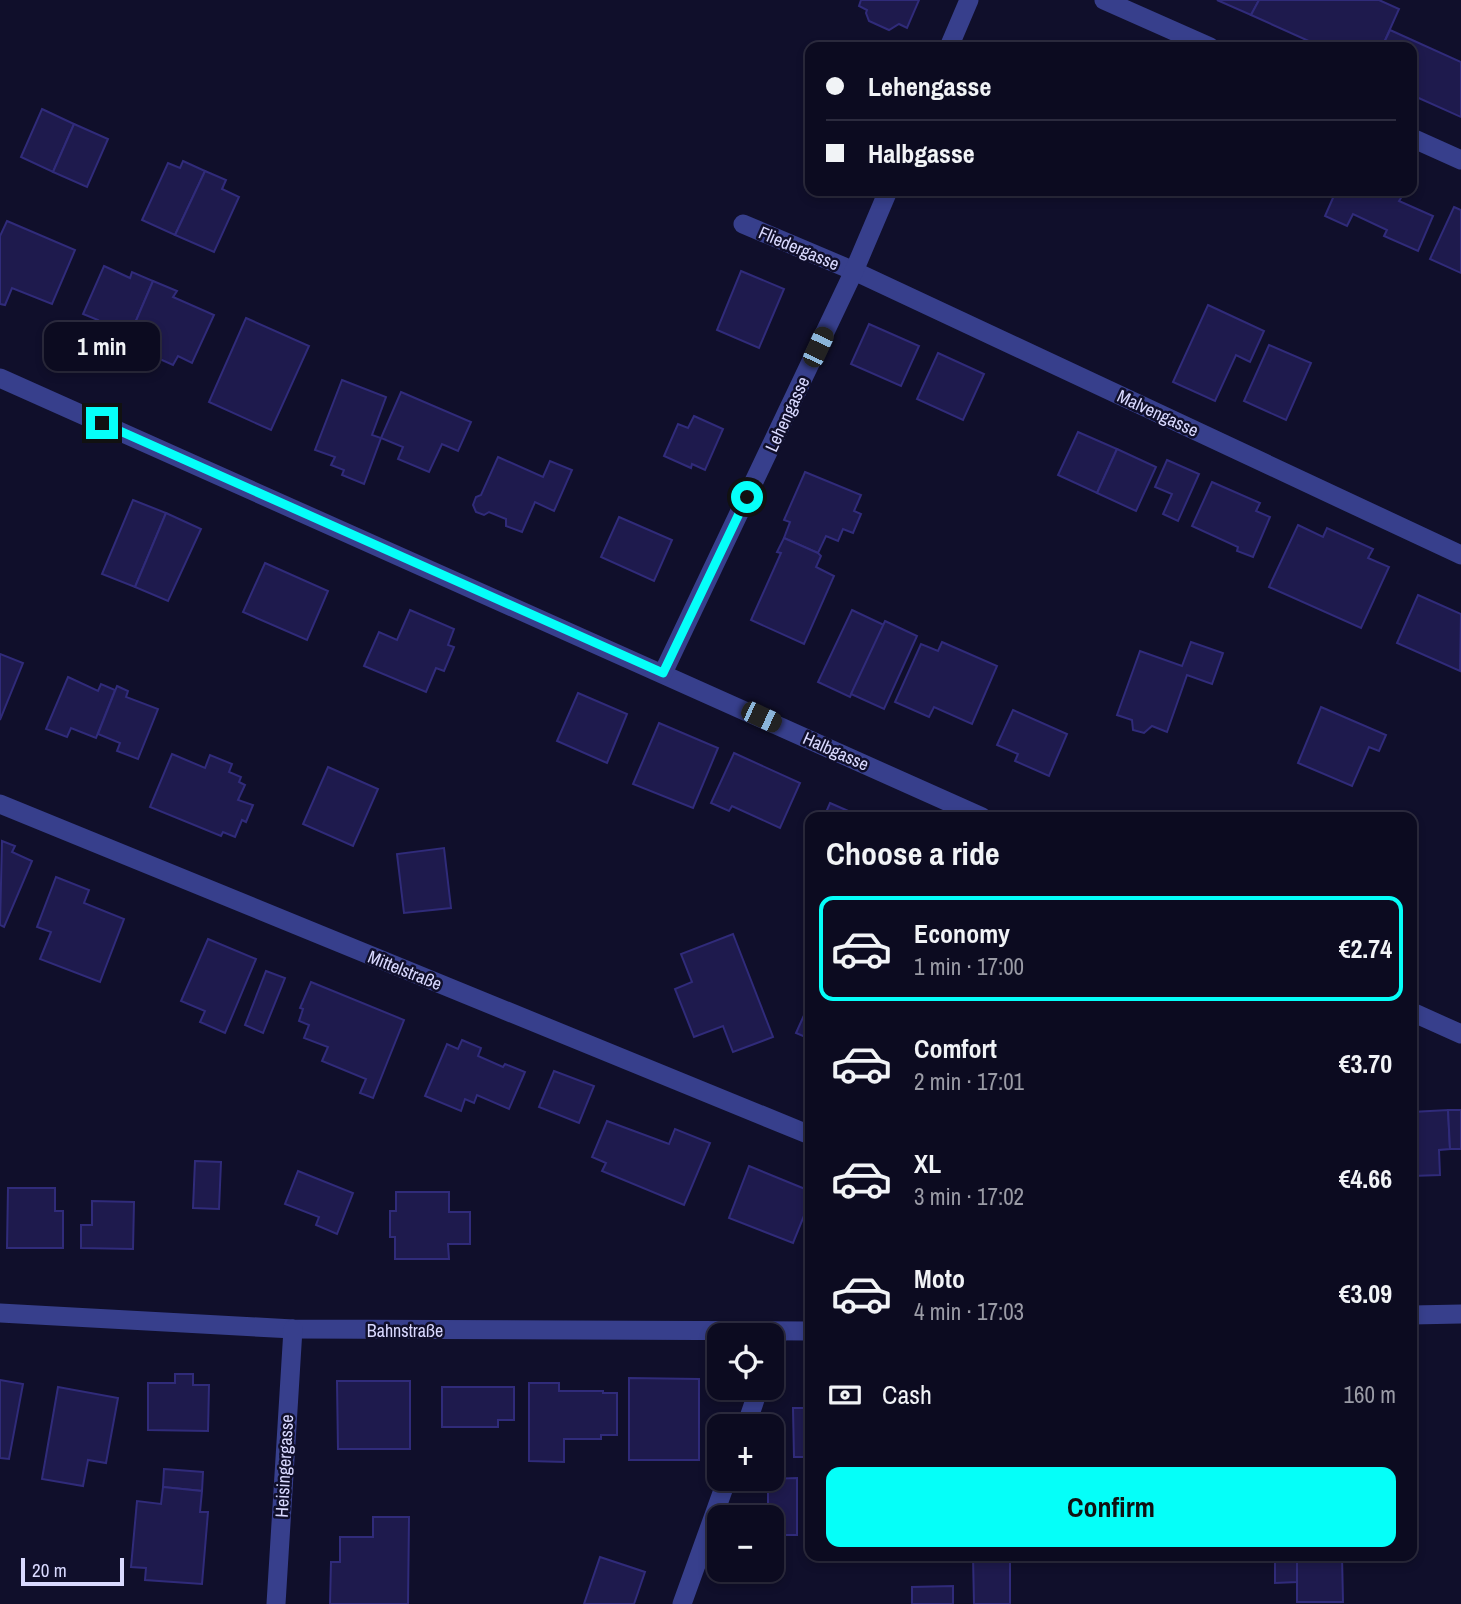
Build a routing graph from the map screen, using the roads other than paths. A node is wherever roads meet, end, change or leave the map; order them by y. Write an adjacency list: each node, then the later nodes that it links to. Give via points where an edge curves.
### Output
1 (969, 0): 3 (street)
2 (1104, 0): 4 (street)
3 (951, 42)
4 (1199, 42)
5 (1417, 140): 6 (street)
6 (1461, 160)
7 (886, 196): 9 (street, Lehengasse)
8 (743, 224): 9 (street, Fliedergasse)
9 (854, 271): 11 (street, Malvengasse); 12 (street, Lehengasse)
10 (0, 378): 12 (street, Halbgasse)
11 (1461, 555)
12 (663, 673): 14 (street, Halbgasse)
13 (0, 804): 17 (street, Mittelstraße)
14 (971, 812)
15 (1417, 1014): 16 (street)
16 (1461, 1034)
17 (805, 1133)
18 (0, 1313): 21 (street, Bahnstraße)
19 (1461, 1314): 20 (street)
20 (1417, 1315)
21 (293, 1329): 23 (street, Bahnstraße); 26 (street, Heisingergasse)
22 (805, 1331): 24 (street, Bahnstraße)
23 (707, 1332)
24 (784, 1332)
25 (723, 1491): 27 (street)
26 (276, 1604)
27 (682, 1604)

